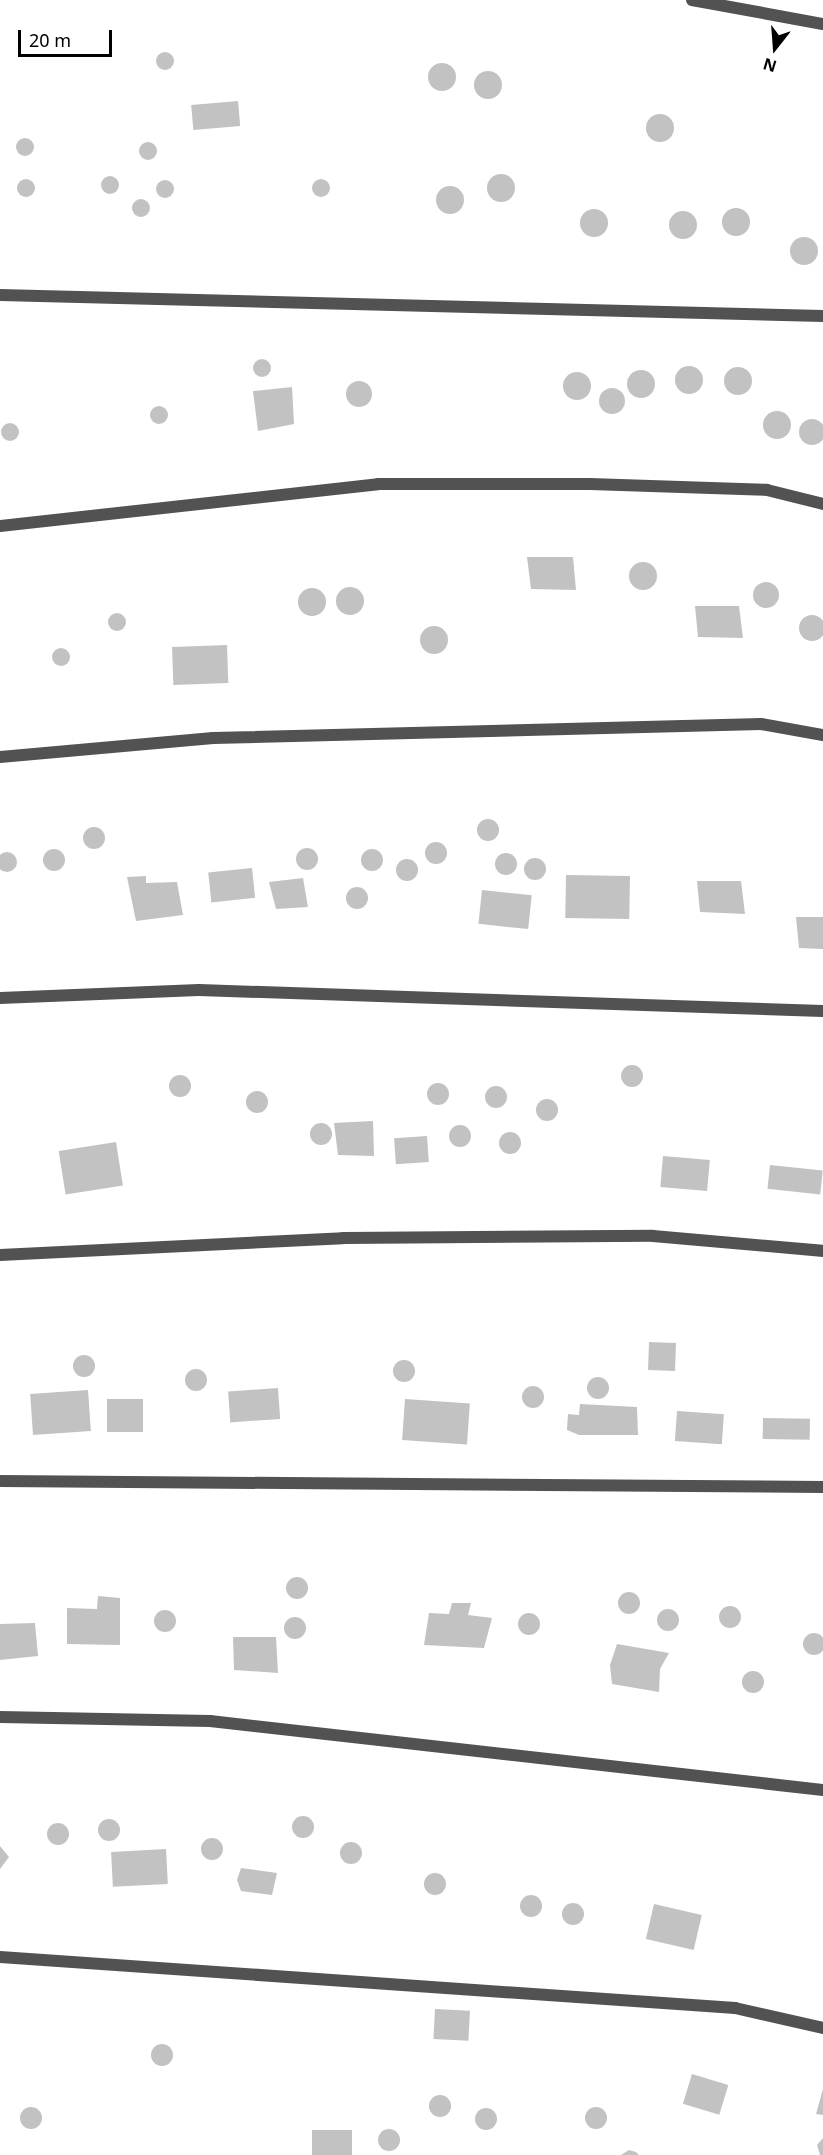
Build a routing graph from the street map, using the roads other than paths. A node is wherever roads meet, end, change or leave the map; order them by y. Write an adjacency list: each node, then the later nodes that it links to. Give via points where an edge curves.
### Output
1 (692, 0): 2 (street)
2 (823, 24)
3 (0, 295): 4 (street)
4 (823, 316)
5 (823, 504): 6 (street, via 767,490 590,484 378,484)
6 (0, 526)
7 (823, 735): 8 (street, via 761,724 284,736 213,738)
8 (0, 757)
9 (0, 998): 10 (street, via 199,990)
10 (823, 1011)
11 (823, 1251): 12 (street, via 653,1236 391,1237)
12 (0, 1255)
13 (0, 1481): 14 (street)
14 (823, 1487)
15 (0, 1717): 16 (street, via 210,1721)
16 (823, 1790)
17 (0, 1957): 18 (street, via 735,2008)
18 (823, 2028)

